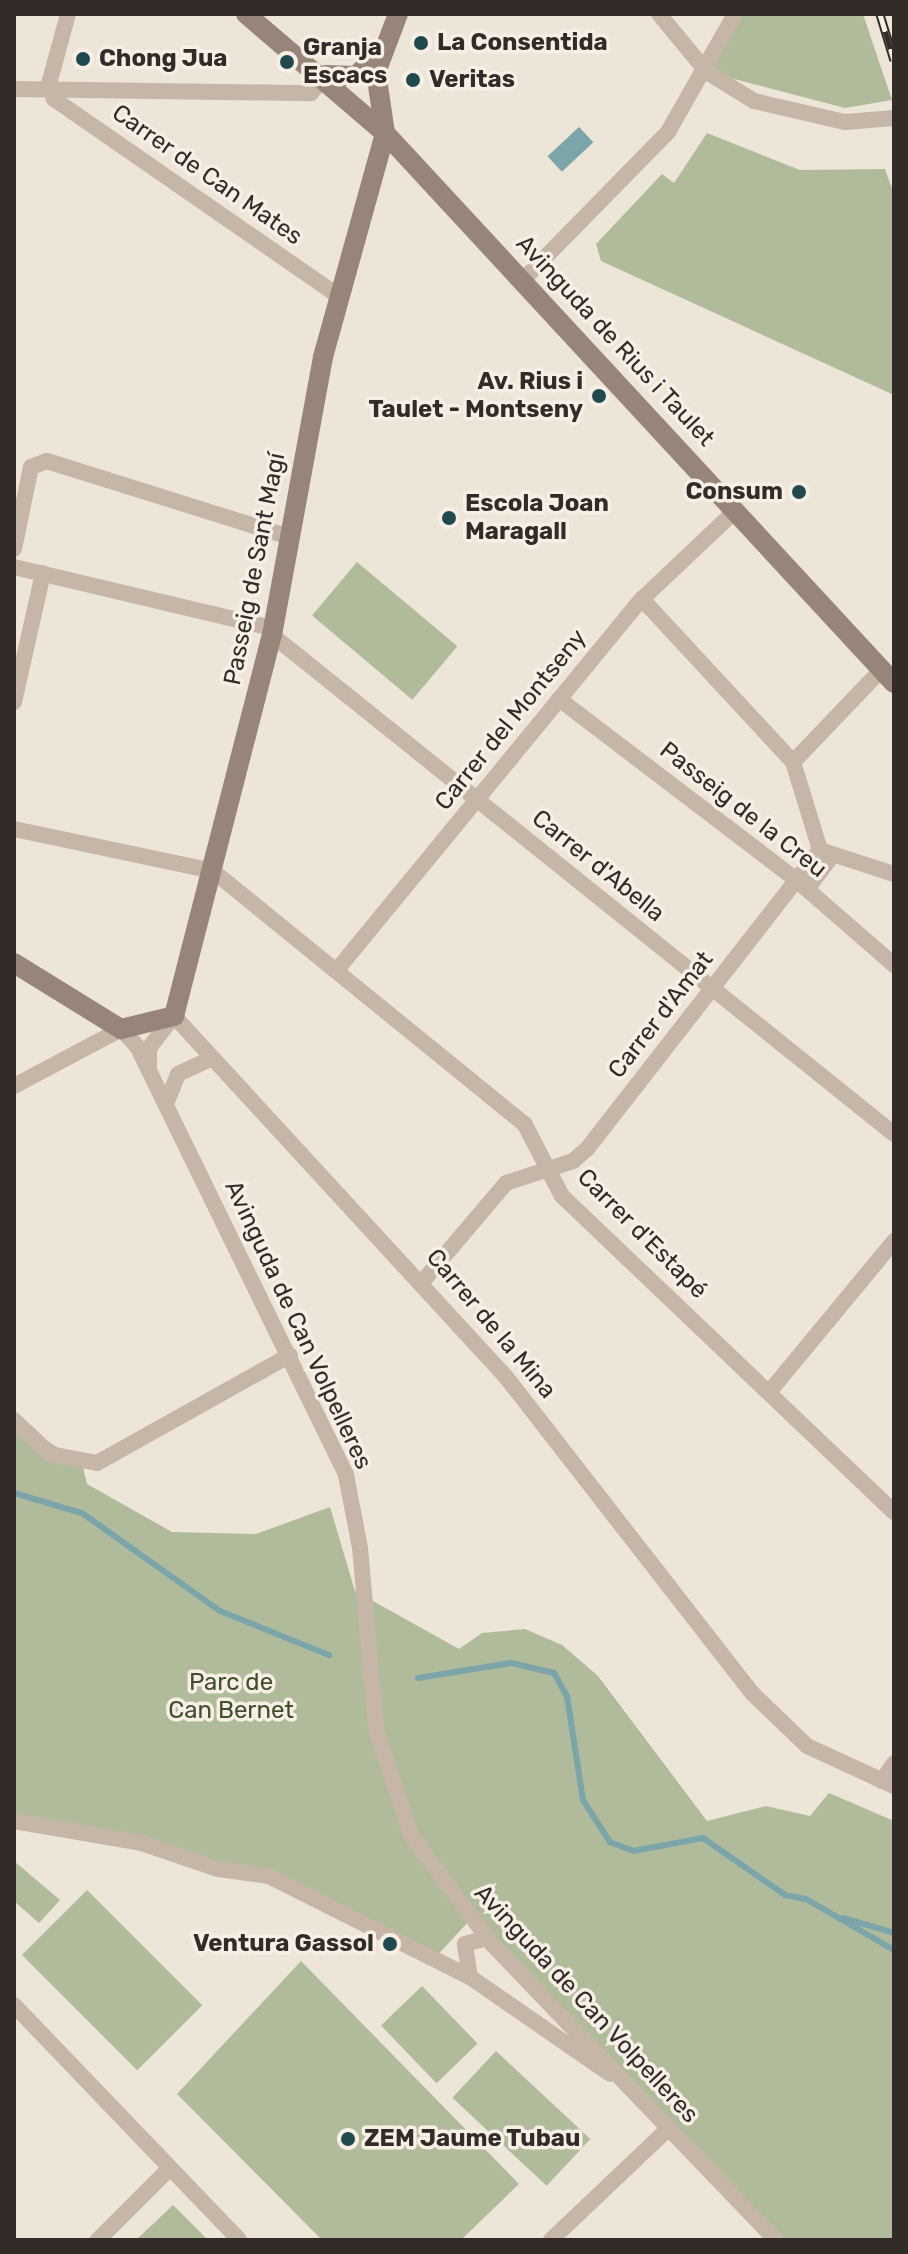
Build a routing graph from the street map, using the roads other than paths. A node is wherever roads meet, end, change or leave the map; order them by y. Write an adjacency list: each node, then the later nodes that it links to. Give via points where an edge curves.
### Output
1 (68, 14): 10 (street)
2 (246, 14): 8 (street, Avinguda de Rius i Taulet)
3 (398, 14): 6 (street)
4 (659, 14): 7 (street)
5 (735, 14): 7 (street)
6 (381, 51): 8 (street, via 356,76); 12 (street, via 375,94)
7 (707, 72): 11 (street, via 794,114 845,122); 13 (street, via 642,165)
8 (327, 85): 10 (street); 12 (street, Avinguda de Rius i Taulet)
9 (14, 89): 10 (street)
10 (51, 90): 14 (street, Carrer de Can Mates)
11 (894, 118)
12 (385, 133): 13 (street, Avinguda de Rius i Taulet); 14 (street, Passeig de Sant Magí)
13 (524, 279): 15 (street, Avinguda de Rius i Taulet)
14 (339, 296): 16 (street, Passeig de Sant Magí)
15 (736, 510): 20 (street, Carrer del Montseny); 22 (street, Avinguda de Rius i Taulet)
16 (290, 537): 17 (street, via 47,461 31,467); 21 (street, Passeig de Sant Magí)
17 (14, 549)
18 (14, 567): 19 (street)
19 (43, 573): 21 (street); 24 (street)
20 (642, 599): 23 (street, Carrer del Montseny); 25 (street)
21 (273, 631): 26 (street, Carrer d'Abella); 29 (street, Passeig de Sant Magí)
22 (888, 676): 25 (street)
23 (559, 699): 26 (street, Carrer del Montseny); 31 (street, Passeig de la Creu)
24 (14, 702)
25 (793, 762): 28 (street)
26 (478, 800): 34 (street, Carrer del Montseny); 35 (street, Carrer d'Abella)
27 (14, 829): 29 (street)
28 (825, 854): 30 (street); 31 (street, Carrer d'Amat)
29 (213, 871): 34 (street, Carrer d'Estapé); 36 (street, Passeig de Sant Magí)
30 (894, 874)
31 (800, 883): 33 (street, Passeig de la Creu); 35 (street, Carrer d'Amat)
32 (14, 963): 37 (street)
33 (894, 965)
34 (336, 971): 43 (street, Carrer d'Estapé, via 525,1125)
35 (713, 989): 42 (street, Carrer d'Abella); 43 (street, Carrer d'Amat, via 587,1149)
36 (174, 1016): 37 (street); 38 (street, Carrer de la Mina); 39 (street, via 149,1048)
37 (121, 1029): 39 (street, Avinguda de Can Volpelleres); 40 (street)
38 (210, 1059): 41 (street, via 178,1074); 45 (street, Carrer de la Mina)
39 (149, 1067): 41 (street, Avinguda de Can Volpelleres)
40 (14, 1086)
41 (165, 1106): 46 (street, Avinguda de Can Volpelleres)
42 (894, 1134)
43 (553, 1168): 45 (street, Carrer d'Amat, via 524,1171 506,1183); 47 (street, Carrer d'Estapé, via 562,1196)
44 (894, 1241): 47 (street)
45 (423, 1281): 51 (street, Carrer de la Mina, via 752,1693 807,1746)
46 (290, 1355): 48 (street, via 97,1463 50,1454); 53 (street, Avinguda de Can Volpelleres, via 346,1475 369,1677 387,1772 412,1837)
47 (770, 1391): 49 (street, Carrer d'Estapé)
48 (14, 1420)
49 (894, 1512)
50 (894, 1763): 51 (street)
51 (888, 1784)
52 (14, 1821): 54 (street, via 141,1843 218,1869 269,1876)
53 (487, 1938): 55 (street, via 465,1944); 57 (street, Avinguda de Can Volpelleres)
54 (422, 1953): 55 (street); 56 (street)
55 (463, 1959): 56 (street)
56 (470, 1977): 59 (street)
57 (548, 1996): 59 (street, via 542,2012); 60 (street, Avinguda de Can Volpelleres)
58 (14, 2005): 62 (street)
59 (524, 2017): 60 (street)
60 (632, 2088): 61 (street, Avinguda de Can Volpelleres)
61 (669, 2128): 65 (street); 66 (street, Avinguda de Can Volpelleres)
62 (168, 2170): 63 (street); 64 (street)
63 (98, 2240)
64 (239, 2240)
65 (551, 2240)
66 (776, 2240)

